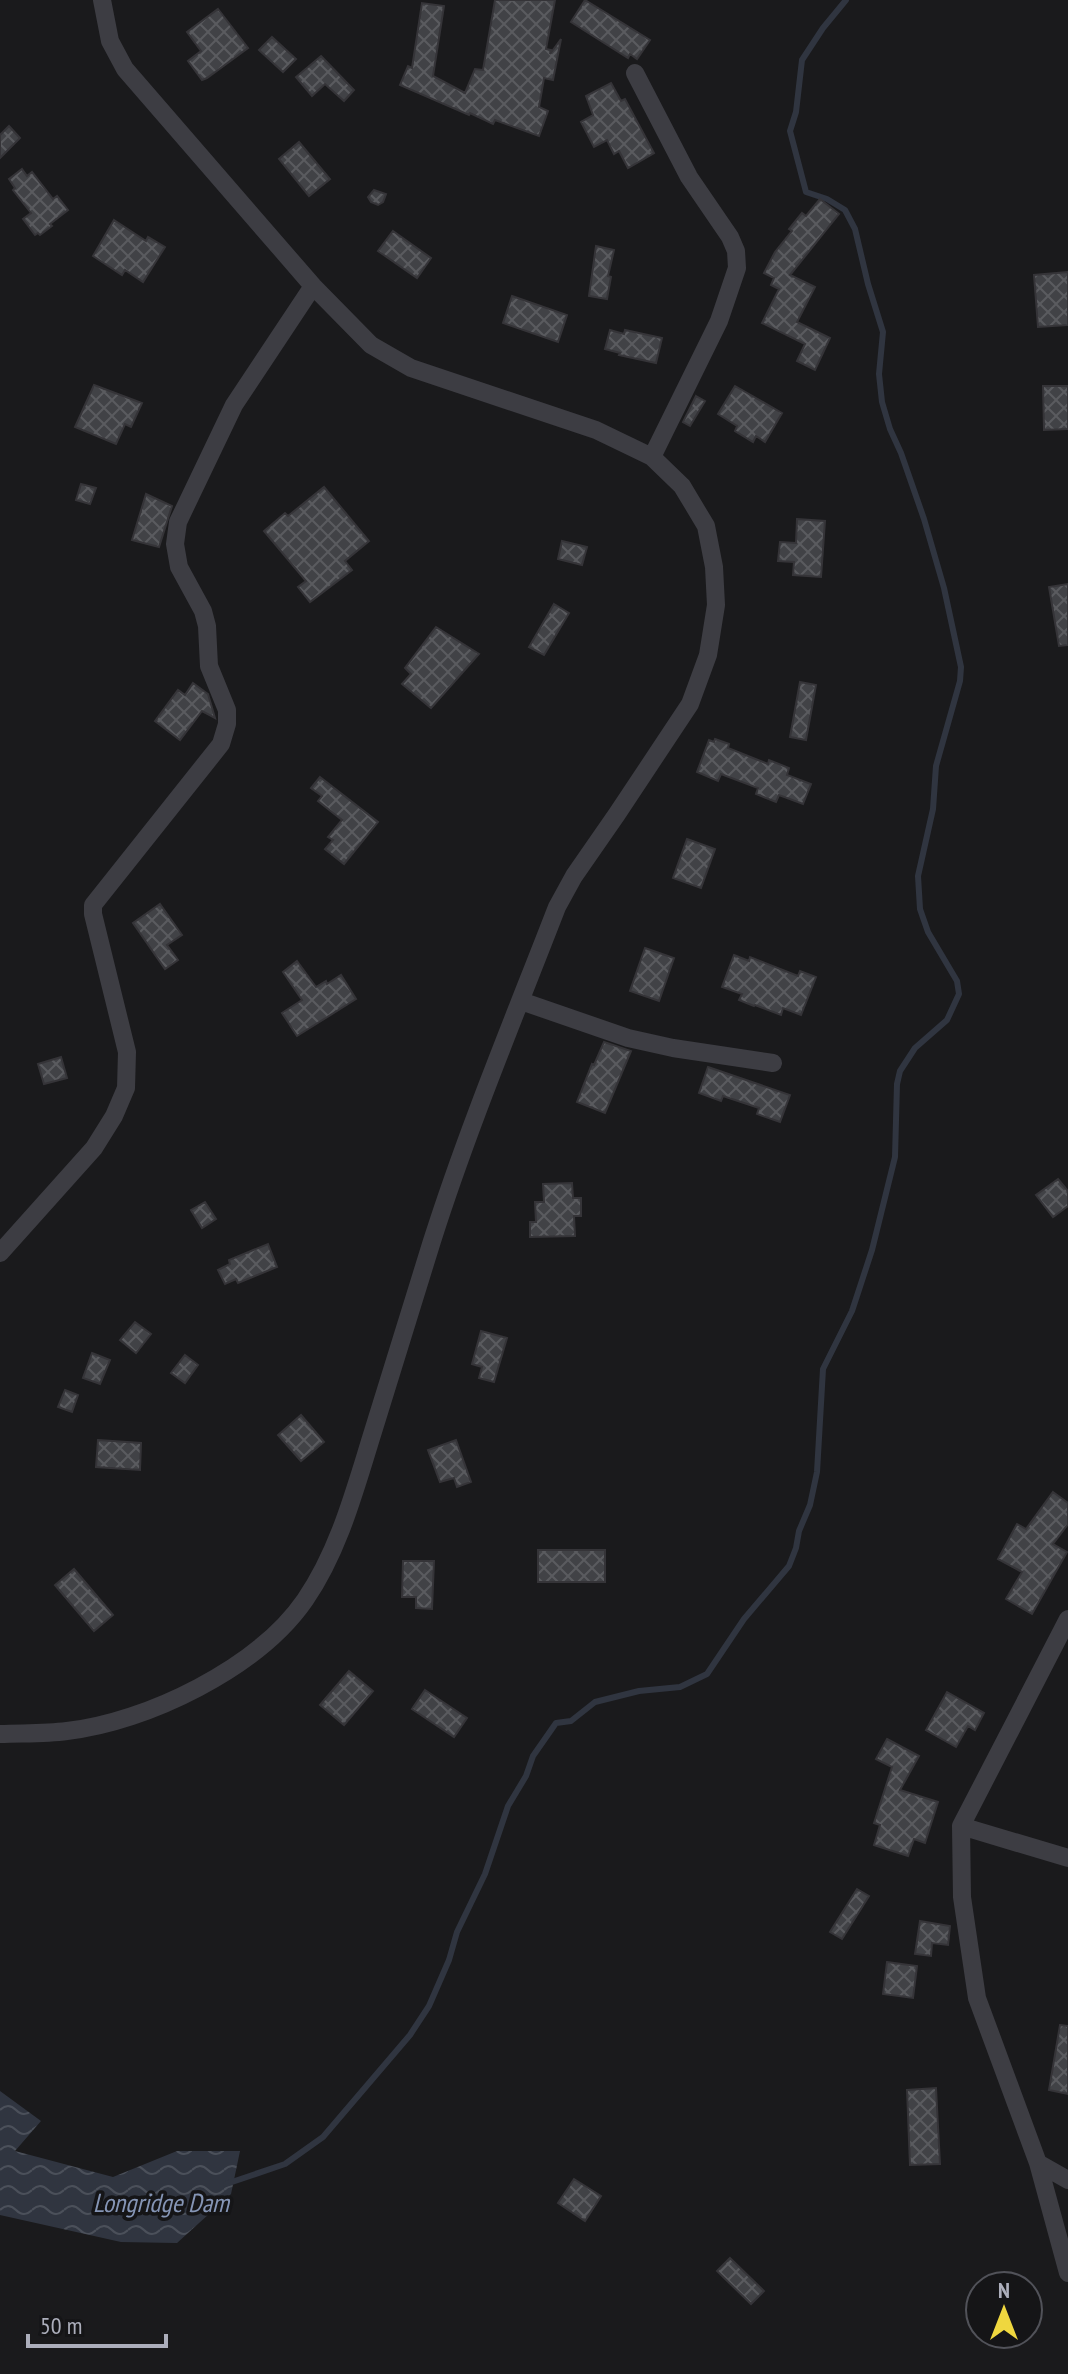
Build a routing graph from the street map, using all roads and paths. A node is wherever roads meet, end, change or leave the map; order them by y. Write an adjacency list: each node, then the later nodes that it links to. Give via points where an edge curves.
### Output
1 (102, 0): 3 (street, via 110,41 125,69)
2 (635, 73): 4 (street, via 689,177 730,237 737,268 719,321)
3 (313, 286): 4 (street, via 371,345 411,368 596,430); 7 (street, via 234,405 178,522 179,567 203,611 209,666 224,700 227,724 221,744 93,905 127,1052 126,1088 94,1148)
4 (652, 457): 5 (street, via 682,486 706,526 716,605 708,655 690,704 557,907)
5 (521, 1001): 6 (street, via 628,1038); 9 (street, via 453,1174 335,1546 305,1601 233,1667 172,1701 67,1731)
6 (773, 1063)
7 (0, 1253)
8 (1068, 1619): 10 (street)
9 (0, 1734)
10 (961, 1826): 11 (street); 12 (street, via 962,1897 977,1998)
11 (1068, 1858)
12 (1038, 2163): 13 (street); 14 (street)
13 (1068, 2180)
14 (1068, 2273)

